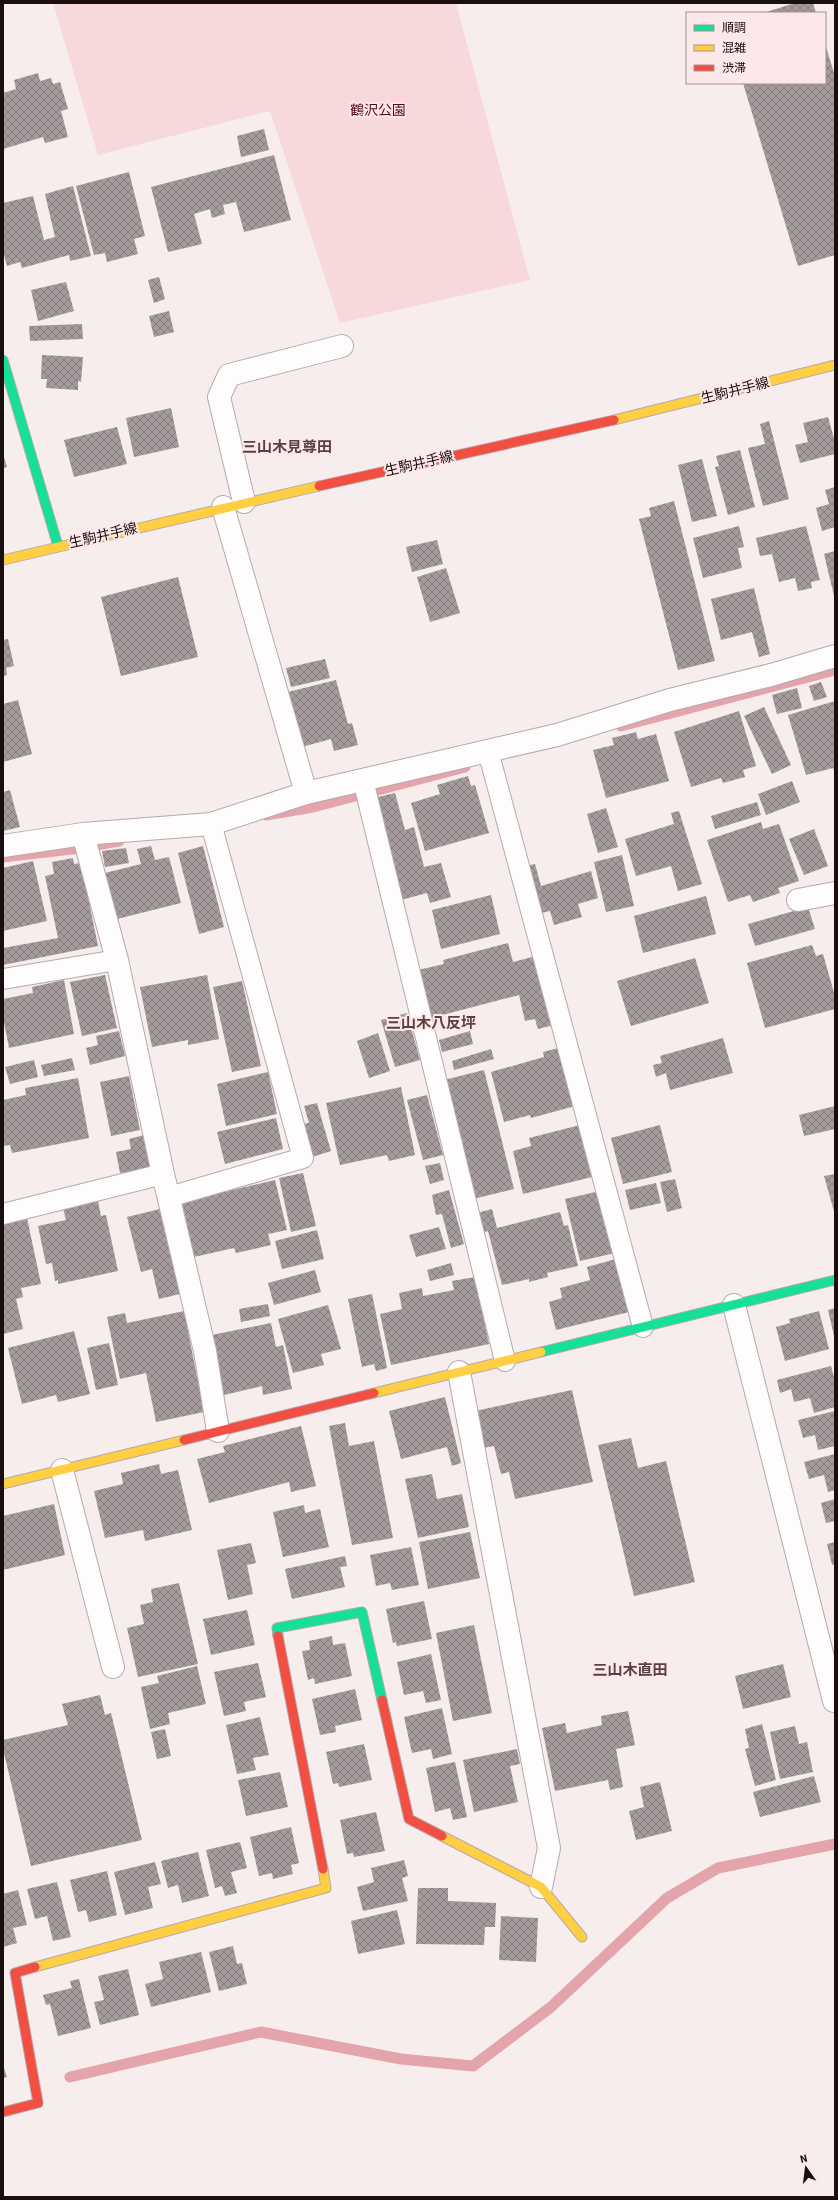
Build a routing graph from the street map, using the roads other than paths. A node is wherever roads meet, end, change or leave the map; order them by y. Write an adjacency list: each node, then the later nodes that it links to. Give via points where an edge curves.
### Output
1 (342, 346): 4 (street, via 229,375 219,398)
2 (3, 360): 6 (street)
3 (835, 365): 4 (street, 生駒井手線, via 600,423)
4 (244, 502): 5 (street, 生駒井手線)
5 (223, 507): 6 (street, 生駒井手線); 11 (street)
6 (58, 546): 7 (street, 生駒井手線)
7 (3, 560)
8 (835, 656): 9 (street, via 670,700 557,735)
9 (488, 751): 10 (street); 24 (lane)
10 (363, 780): 11 (street); 25 (lane)
11 (306, 793): 12 (street)
12 (211, 824): 13 (street); 20 (lane, via 302,1158)
13 (83, 834): 14 (street); 17 (street)
14 (3, 846)
15 (835, 893): 16 (street)
16 (798, 900)
17 (117, 960): 18 (lane); 19 (street)
18 (3, 979)
19 (163, 1174): 20 (street); 21 (lane)
20 (169, 1197): 27 (street, via 205,1351)
21 (3, 1214)
22 (835, 1280): 23 (street)
23 (734, 1305): 24 (street); 31 (street)
24 (642, 1327): 25 (street)
25 (505, 1361): 26 (street)
26 (459, 1372): 27 (street); 32 (street, via 549,1848)
27 (218, 1432): 28 (street)
28 (62, 1470): 29 (street); 30 (street)
29 (3, 1484)
30 (113, 1667)
31 (834, 1701)
32 (541, 1888): 33 (street); 34 (street, via 409,1819 362,1612 278,1628 326,1888 15,1973 38,2103)
33 (582, 1937)
34 (3, 2112)

